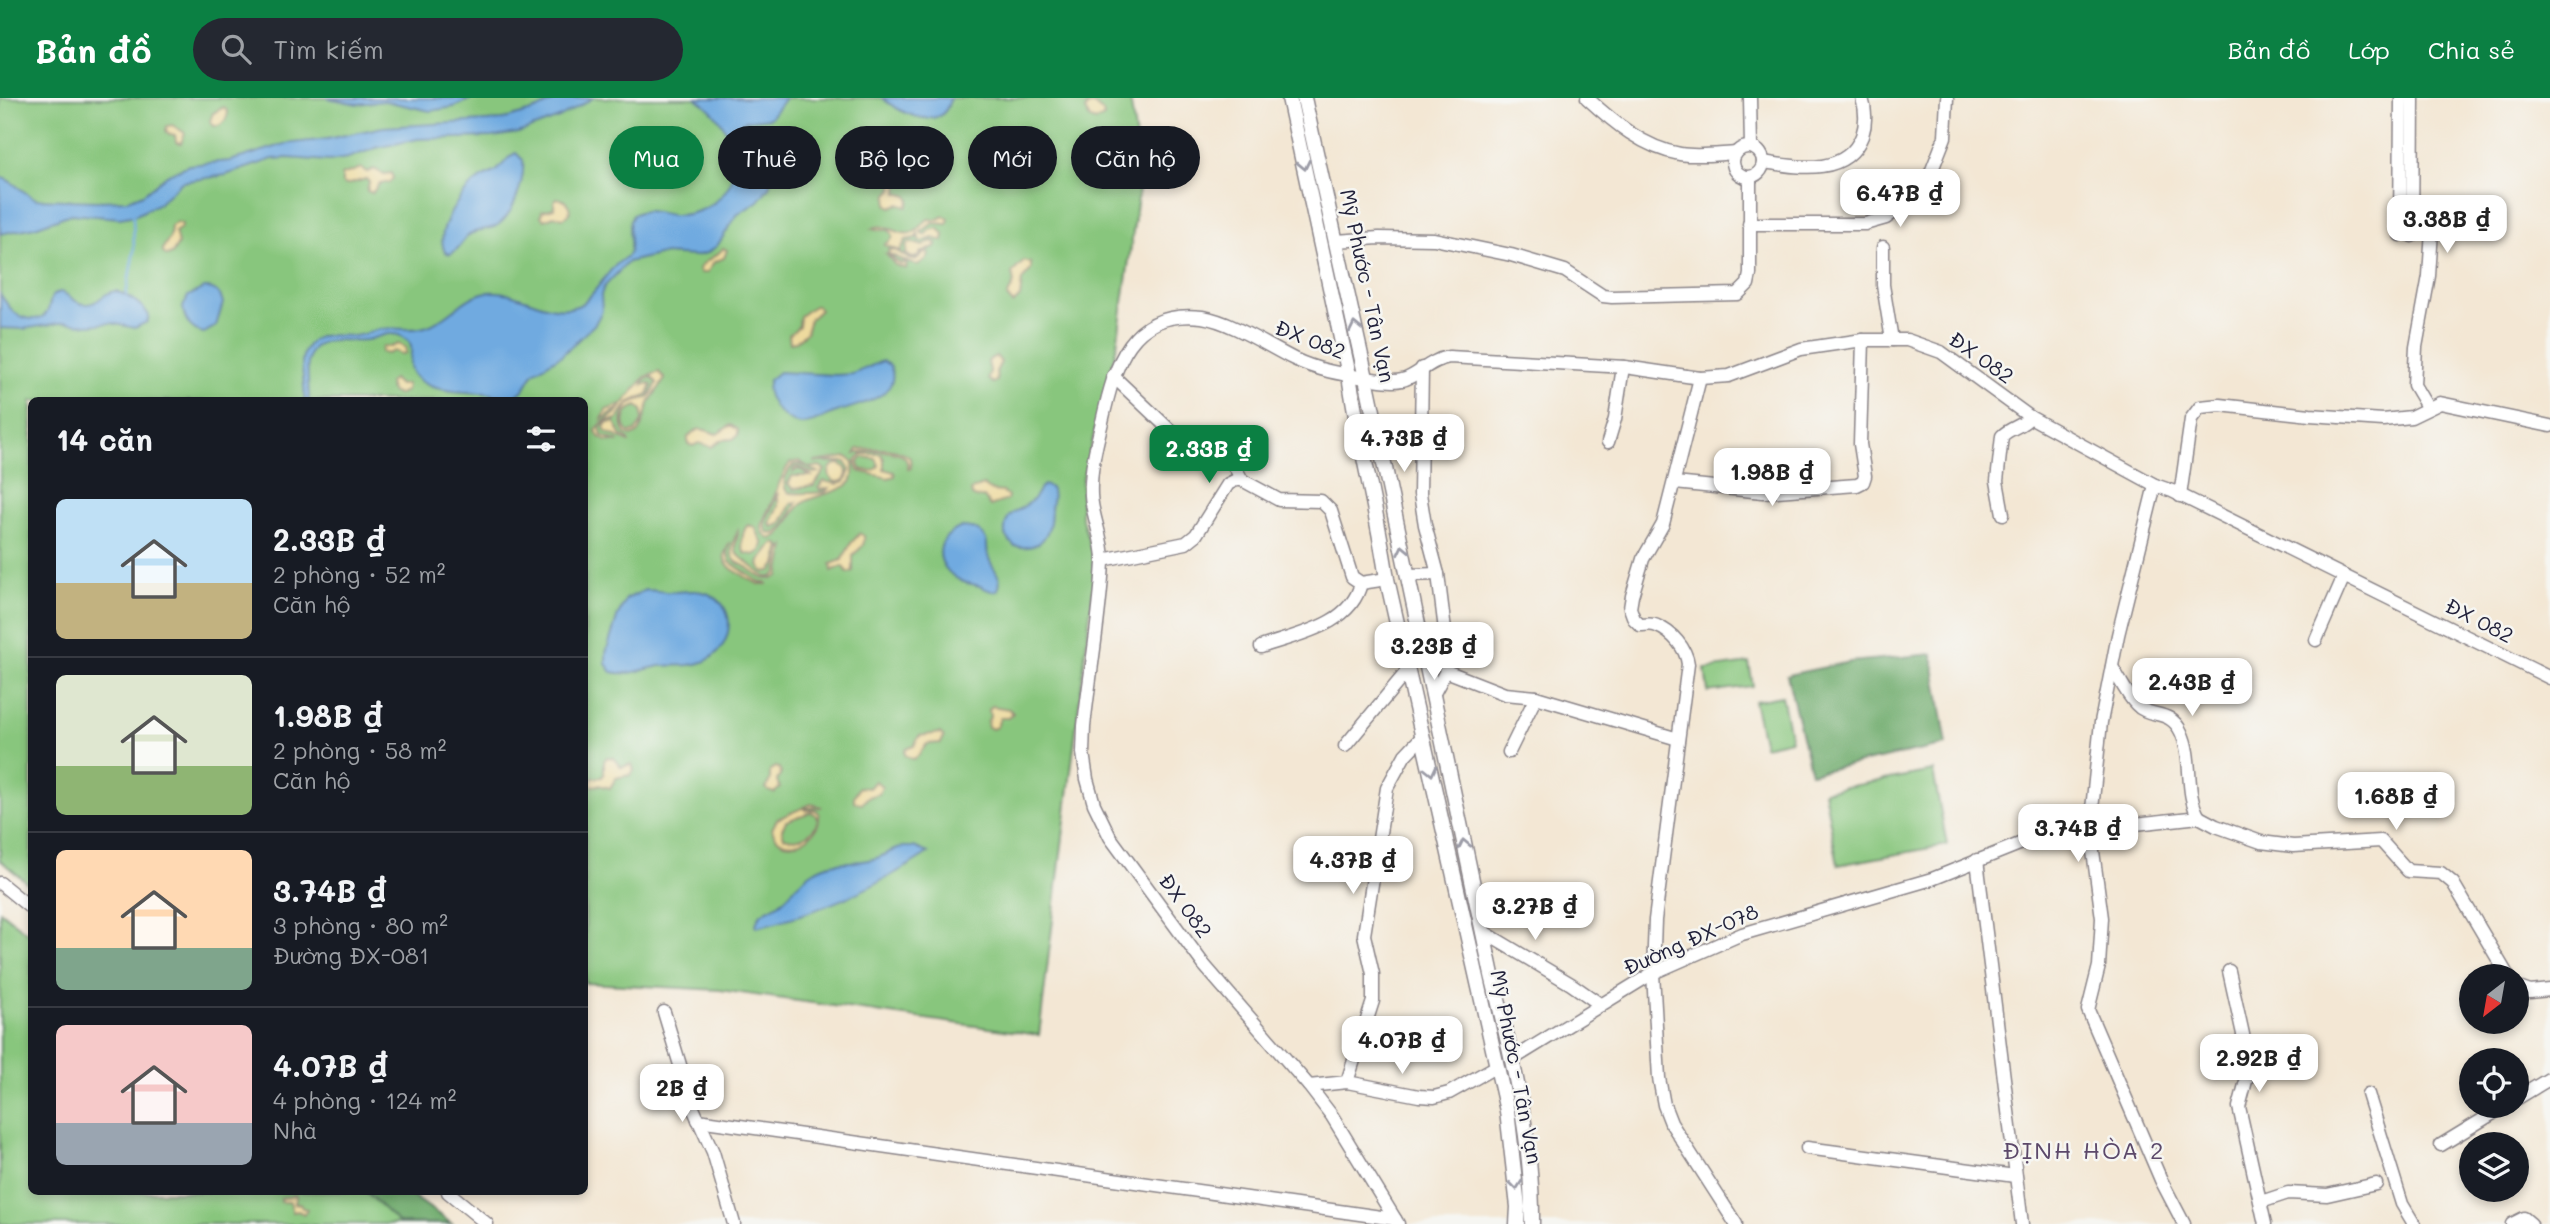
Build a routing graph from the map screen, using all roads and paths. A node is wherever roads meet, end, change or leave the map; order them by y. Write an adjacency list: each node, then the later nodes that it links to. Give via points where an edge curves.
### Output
1 (1289, 98): 21 (main road, Mỹ Phước - Tân Vạn, one-way to 21)
2 (1304, 98): 15 (main road, Mỹ Phước - Tân Vạn)
3 (1587, 98): 10 (street, via 1650,144 1681,154)
4 (1750, 98): 9 (street)
5 (1862, 98): 11 (street, via 1864,129 1860,141 1842,160 1834,165 1803,167)
6 (1947, 98): 13 (street, via 1945,137 1937,162 1910,200 1886,218 1866,225)
7 (2400, 98): 8 (street, via 2406,235)
8 (2413, 98)
9 (1751, 147): 10 (street); 11 (street)
10 (1736, 153): 12 (street, via 1735,170)
11 (1763, 162): 12 (street)
12 (1750, 177): 13 (street)
13 (1749, 224): 15 (street, via 1748,284 1729,295 1603,296 1565,271 1434,239)
14 (2432, 231): 25 (street, via 2414,385)
15 (1336, 241): 23 (main road, Mỹ Phước - Tân Vạn, one-way to 15)
16 (1883, 247): 18 (street, via 1883,285)
17 (1863, 340): 18 (street, ĐX 082); 24 (street, ĐX 082, via 1801,349 1729,376); 30 (street, via 1863,482 1763,492)
18 (1892, 340): 26 (street, ĐX 082, via 1907,340 1941,352)
19 (1623, 367): 20 (street, ĐX 082, via 1449,357); 24 (street, ĐX 082); 28 (street)
20 (1422, 368): 23 (street, ĐX 082, via 1404,380); 35 (street, via 1420,494)
21 (1349, 375): 22 (street, ĐX 082, via 1324,371 1205,317 1169,317 1135,340); 23 (street, ĐX 082); 38 (main road, Mỹ Phước - Tân Vạn)
22 (1113, 376): 29 (street, via 1172,432 1219,449); 34 (street, ĐX 082, via 1091,478)
23 (1366, 378): 36 (main road, Mỹ Phước - Tân Vạn, one-way to 23)
24 (1700, 378): 30 (street)
25 (2427, 407): 27 (street, via 2440,403); 32 (street, via 2411,417 2383,420 2200,407 2191,419)
26 (2030, 417): 31 (street, ĐX 082); 33 (street, via 2001,436 1997,481)
27 (2550, 426)
28 (1608, 442)
29 (1242, 480): 34 (street, via 1228,484 1196,535 1186,543); 39 (street, via 1276,499 1316,499 1327,505 1350,573)
30 (1675, 483): 49 (street, via 1663,524 1643,559 1630,608 1640,625 1655,624 1687,655)
31 (2155, 485): 32 (street, ĐX 082); 42 (street)
32 (2180, 496): 37 (street, ĐX 082)
33 (2003, 514)
34 (1103, 559): 69 (street, ĐX 082, via 1083,739 1094,804 1110,837 1204,965)
35 (1438, 574): 36 (street); 44 (street)
36 (1408, 575): 46 (main road, Mỹ Phước - Tân Vạn)
37 (2344, 576): 40 (street); 45 (street, ĐX 082)
38 (1388, 579): 39 (street); 43 (main road, Mỹ Phước - Tân Vạn)
39 (1361, 583): 41 (street, via 1352,605 1329,622)
40 (2316, 640)
41 (1261, 647)
42 (2112, 667): 52 (street, via 2136,706 2171,718 2182,733 2192,805); 53 (street)
43 (1408, 670): 48 (main road, Mỹ Phước - Tân Vạn); 50 (street)
44 (1446, 671): 46 (street); 47 (street, via 1505,694)
45 (2550, 678)
46 (1433, 695): 57 (main road, Mỹ Phước - Tân Vạn, one-way to 46)
47 (1536, 697): 49 (street); 51 (street)
48 (1423, 736): 66 (main road, Mỹ Phước - Tân Vạn, one-way to 66); 68 (street, via 1405,755 1387,788 1364,935 1373,974 1373,1001)
49 (1678, 738): 60 (street, via 1655,920)
50 (1345, 746)
51 (1509, 752)
52 (2199, 817): 53 (street, Đường ĐX-078); 58 (street, via 2261,842 2293,846 2381,841 2409,871 2441,873 2453,883)
53 (2090, 829): 54 (street, Đường ĐX-078, via 2027,841); 88 (street, via 2102,918 2099,966 2088,1010)
54 (1977, 860): 60 (street, Đường ĐX-078, via 1932,879 1742,934); 76 (street)
55 (0, 883): 56 (street)
56 (28, 906)
57 (1482, 931): 63 (street); 65 (main road, Mỹ Phước - Tân Vạn)
58 (2501, 964)
59 (2229, 971): 79 (street, via 2250,1066 2239,1107)
60 (1653, 973): 63 (street, Đường ĐX-078); 86 (street, via 1664,1105 1686,1149)
61 (2550, 990): 62 (street)
62 (2529, 992)
63 (1601, 1005): 65 (street, Đường ĐX-078)
64 (664, 1012): 73 (street)
65 (1513, 1059): 85 (main road, Mỹ Phước - Tân Vạn, via 1533,1193)
66 (1497, 1066): 68 (street, via 1434,1097); 84 (main road, Mỹ Phước - Tân Vạn, one-way to 84, via 1512,1148)
67 (2550, 1081): 70 (street)
68 (1347, 1082): 69 (street)
69 (1309, 1086): 81 (street, ĐX 082)
70 (2529, 1092)
71 (2368, 1094): 90 (street, via 2402,1204)
72 (2485, 1118): 74 (street)
73 (698, 1120): 80 (street); 83 (street, via 713,1152)
74 (2441, 1145)
75 (1807, 1148): 76 (street)
76 (2015, 1176): 87 (street)
77 (2376, 1184): 79 (street, via 2327,1195 2288,1193)
78 (451, 1195): 82 (street)
79 (2260, 1202): 89 (street)
80 (1358, 1219): 81 (street)
81 (1396, 1222)
82 (487, 1224)
83 (734, 1224)
84 (1517, 1224)
85 (1532, 1224)
86 (1736, 1224)
87 (2022, 1224)
88 (2184, 1224)
89 (2265, 1224)
90 (2414, 1224)
91 (2512, 1224): 92 (street, via 2524,1218)
92 (2531, 1224)

